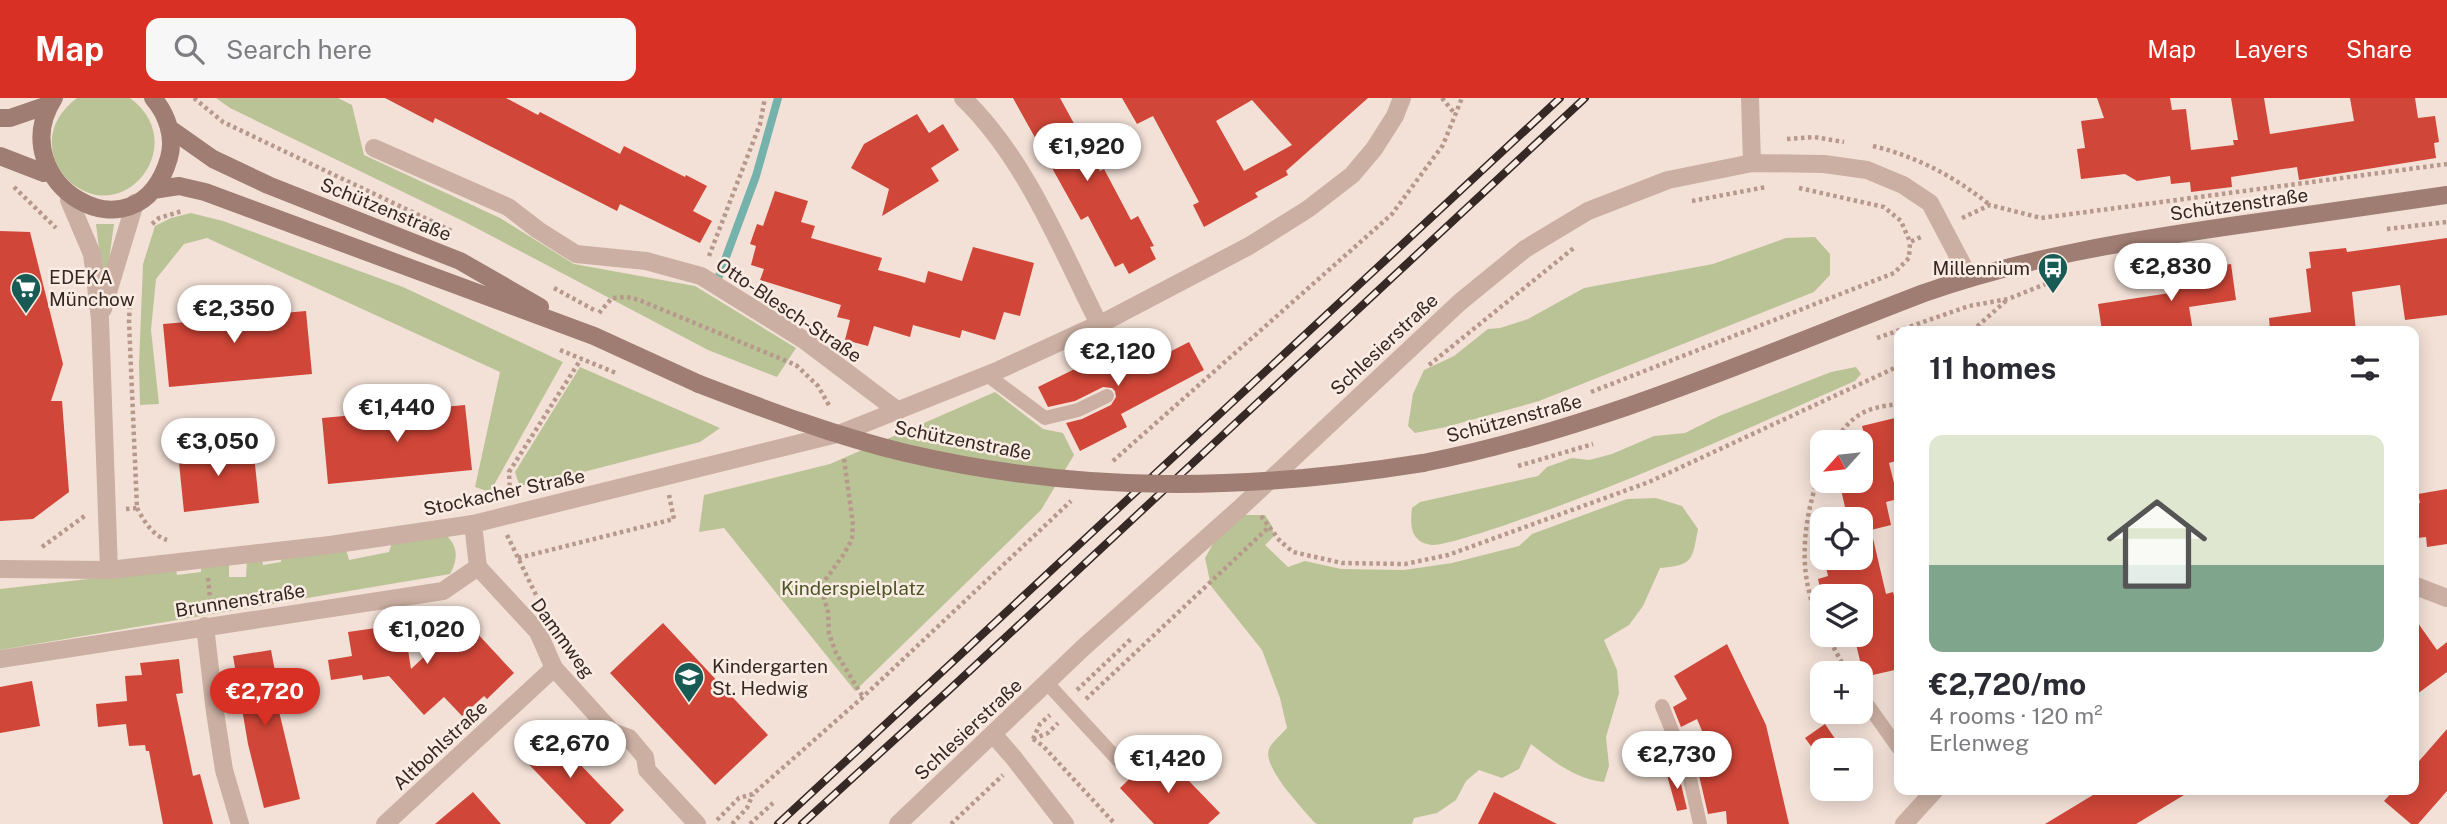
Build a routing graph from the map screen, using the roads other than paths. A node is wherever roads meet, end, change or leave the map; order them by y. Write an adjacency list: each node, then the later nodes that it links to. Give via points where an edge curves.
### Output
1 (153, 98): 7 (main road)
2 (963, 98): 18 (street, via 999,140 1032,192)
3 (1402, 98): 18 (street, via 1374,149 1352,175 1308,209 1249,246)
4 (1750, 98): 10 (street)
5 (51, 102): 6 (main road); 11 (main road, via 37,138)
6 (0, 118)
7 (169, 128): 12 (main road, via 171,149); 19 (main road, Schützenstraße, via 213,159 460,261)
8 (374, 148): 22 (street, Otto-Blesch-Straße, via 508,207 576,254 646,261 701,276 804,340)
9 (0, 156): 11 (main road)
10 (1752, 163): 16 (street, Schlesierstraße, via 1867,170 1903,185 1930,203); 32 (street, Schlesierstraße, via 1668,180 1588,211 1525,249 1460,302)
11 (44, 173): 14 (main road)
12 (153, 190): 15 (main road); 19 (main road, Schützenstraße, via 179,186 205,192)
13 (2447, 195): 16 (main road, Schützenstraße, via 2124,242)
14 (69, 200): 15 (main road, via 90,209); 17 (street, via 92,254)
15 (135, 203): 17 (street)
16 (1969, 277): 19 (main road, Schützenstraße, bridge, via 1598,418 1521,442 1314,479 1200,485 1048,477 880,446 699,384)
17 (100, 319): 26 (street)
18 (1099, 324): 20 (street)
19 (586, 332)
20 (987, 375): 21 (lane, via 1045,418); 22 (street)
21 (1107, 396)
22 (898, 411): 23 (street, Stockacher Straße, via 841,433)
23 (472, 524): 24 (street); 26 (street, Stockacher Straße)
24 (478, 567): 29 (street, Brunnenstraße, via 443,591); 31 (street, Dammweg, via 538,632)
25 (0, 569): 26 (street, Stockacher Straße)
26 (109, 570)
27 (2419, 587): 28 (street)
28 (2447, 598)
29 (209, 625): 30 (street, Brunnenstraße); 39 (street, via 224,770)
30 (0, 659)
31 (554, 668): 40 (street, Altbohlstraße); 41 (street, Dammweg, via 612,732 629,738 645,757 647,770)
32 (1047, 683): 35 (street, Schlesierstraße); 37 (lane)
33 (1662, 706): 44 (lane, via 1688,770)
34 (1873, 712): 36 (lane)
35 (993, 734): 42 (street, Schlesierstraße); 43 (street)
36 (1894, 742)
37 (1118, 760)
38 (1928, 795): 45 (street)
39 (240, 824)
40 (385, 824)
41 (697, 824)
42 (898, 824)
43 (1065, 824)
44 (1700, 824)
45 (1904, 824)

